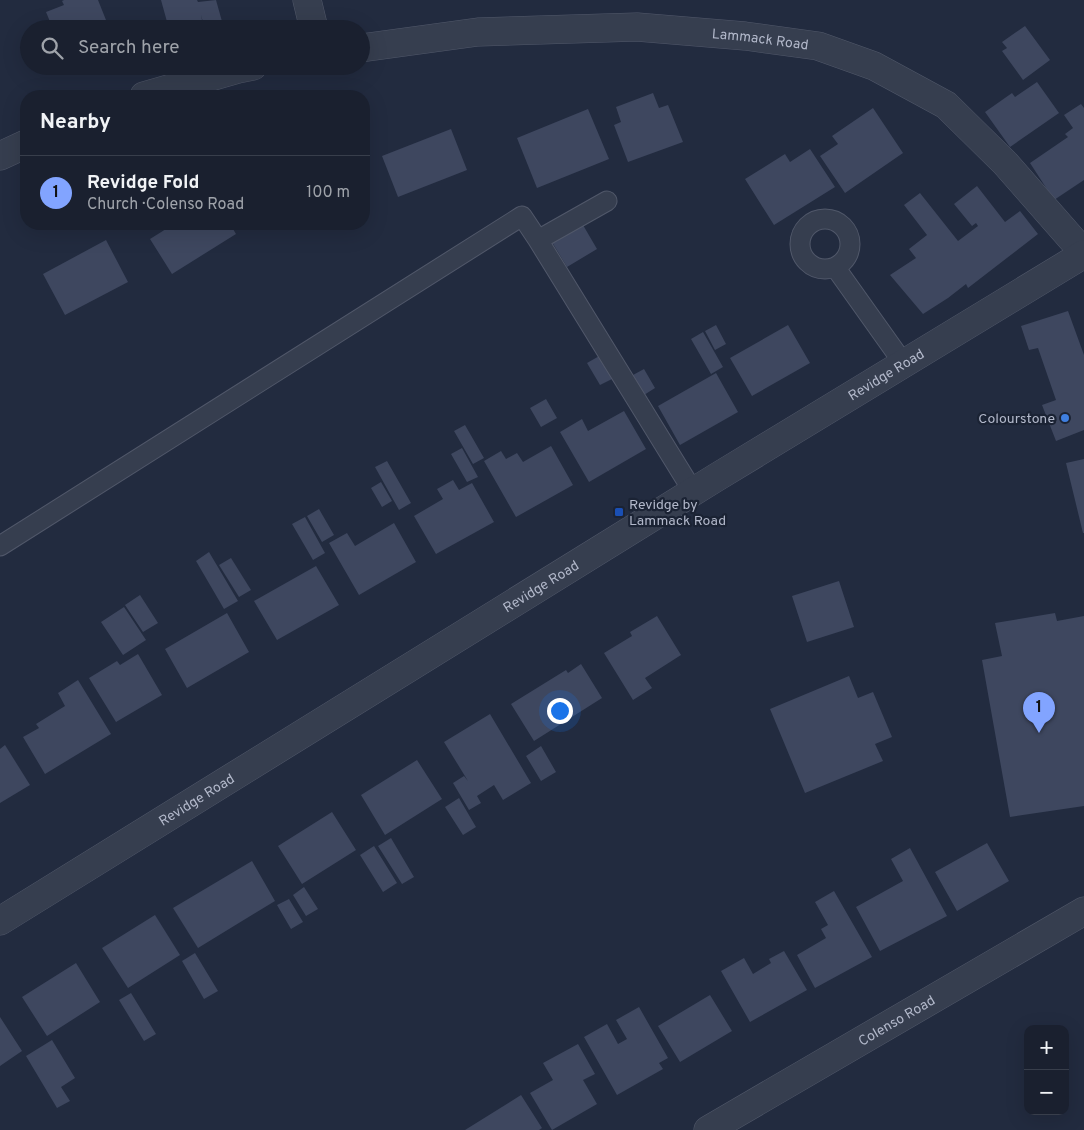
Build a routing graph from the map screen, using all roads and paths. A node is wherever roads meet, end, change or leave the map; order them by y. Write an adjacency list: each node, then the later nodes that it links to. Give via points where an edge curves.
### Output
1 (307, 0): 2 (street)
2 (312, 20)
3 (370, 47): 10 (street, Lammack Road, via 478,32 637,27 818,46 874,66 946,105 1005,163)
4 (217, 75): 5 (street)
5 (165, 90)
6 (20, 147): 7 (street)
7 (0, 156)
8 (607, 201): 9 (lane)
9 (538, 240): 13 (lane); 14 (lane, via 522,216)
10 (1084, 254): 12 (street, Revidge Road)
11 (835, 267): 12 (lane)
12 (904, 364): 13 (street, Revidge Road)
13 (694, 492): 16 (street, Revidge Road)
14 (0, 546)
15 (1084, 911): 17 (street, Colenso Road)
16 (0, 921)
17 (708, 1130)

